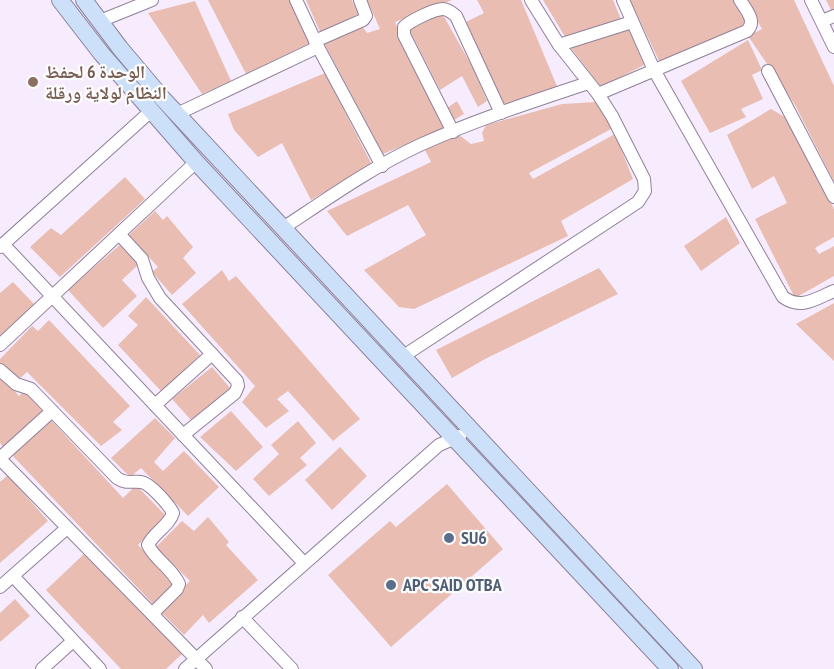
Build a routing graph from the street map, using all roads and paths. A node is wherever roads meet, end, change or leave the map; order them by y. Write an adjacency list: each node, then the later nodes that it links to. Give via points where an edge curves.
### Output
1 (60, 0): 21 (main road)
2 (84, 0): 11 (main road)
3 (152, 0): 11 (street)
4 (296, 0): 14 (street)
5 (360, 0): 14 (street, via 366,16 363,20)
6 (531, 0): 15 (street)
7 (623, 0): 13 (street)
8 (740, 0): 17 (street, via 752,27)
9 (811, 0): 12 (street)
10 (834, 16): 12 (street)
11 (100, 21): 23 (main road)
12 (822, 21): 16 (street)
13 (632, 22): 15 (street); 17 (street)
14 (316, 44): 23 (street); 26 (street)
15 (559, 45): 19 (street)
16 (834, 47)
17 (654, 70): 20 (street); 31 (street, via 783,297 792,304 804,304)
18 (768, 70): 27 (street)
19 (588, 83): 20 (street); 22 (street)
20 (598, 94): 35 (street, via 644,179 645,191 638,202)
21 (151, 111): 25 (main road); 30 (street)
22 (501, 113): 24 (street); 24 (street, via 456,16 442,9 410,22 404,27 404,35)
23 (177, 114): 28 (main road)
24 (453, 132): 26 (street)
25 (196, 162): 29 (street); 39 (main road)
26 (382, 166): 28 (street)
27 (834, 197)
28 (283, 228): 35 (main road)
29 (119, 234): 32 (street); 34 (street, via 142,259 160,298)
30 (2, 245): 32 (street)
31 (834, 291)
32 (52, 296): 33 (street); 37 (street)
33 (0, 345)
34 (212, 354): 37 (street); 40 (street, via 238,386 235,393)
35 (402, 357): 39 (main road)
36 (0, 370): 38 (street, via 16,384 31,389)
37 (155, 405): 40 (street)
38 (52, 411): 41 (street); 46 (street, via 117,478 146,484 173,513 148,544 179,584)
39 (458, 428): 43 (street); 55 (main road); 56 (main road)
40 (183, 435): 43 (street)
41 (0, 459): 42 (street)
42 (67, 528): 44 (street); 46 (street)
43 (304, 563): 47 (street)
44 (13, 576): 45 (street); 48 (street)
45 (0, 587)
46 (152, 614): 49 (street)
47 (242, 617): 49 (street); 54 (street)
48 (73, 641): 50 (street); 51 (street)
49 (196, 659): 52 (street); 53 (street)
50 (42, 669)
51 (100, 669)
52 (185, 669)
53 (206, 669)
54 (292, 669)
55 (670, 669)
56 (694, 669)

